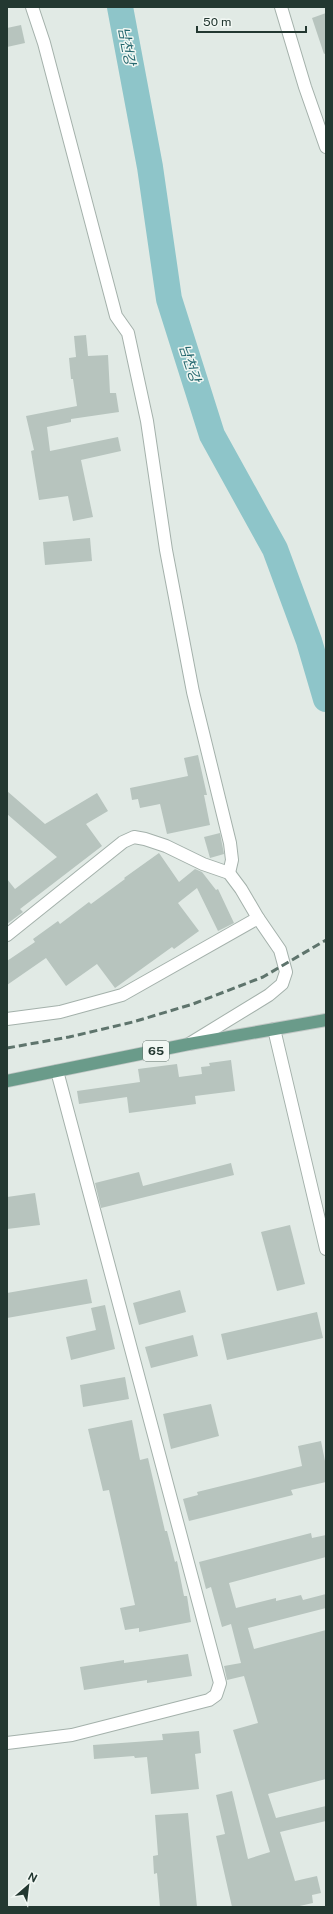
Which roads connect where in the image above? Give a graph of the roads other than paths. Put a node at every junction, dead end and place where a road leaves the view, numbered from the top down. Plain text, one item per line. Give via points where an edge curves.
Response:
1 (32, 7) edge
2 (281, 7) edge
3 (326, 148) edge
4 (229, 873) junction
5 (258, 918) junction
6 (7, 935) edge
7 (7, 1019) edge
8 (326, 1020) edge
9 (274, 1029) junction
10 (189, 1044) junction
11 (57, 1071) junction
12 (7, 1081) edge
13 (326, 1249) edge
14 (7, 1742) edge

1 - 4 street via 46,50 116,316 128,333 147,421 166,550 193,692 230,843 232,860
2 - 3 street
4 - 5 street
4 - 6 street via 166,846 134,837 123,842
5 - 7 street via 122,995 60,1012
5 - 10 street via 280,950 286,972 282,984 270,995
8 - 9 main road, 65
9 - 10 main road, 65
9 - 13 street
10 - 11 main road, 65
11 - 12 main road, 65
11 - 14 street via 220,1684 216,1695 209,1700 72,1735

